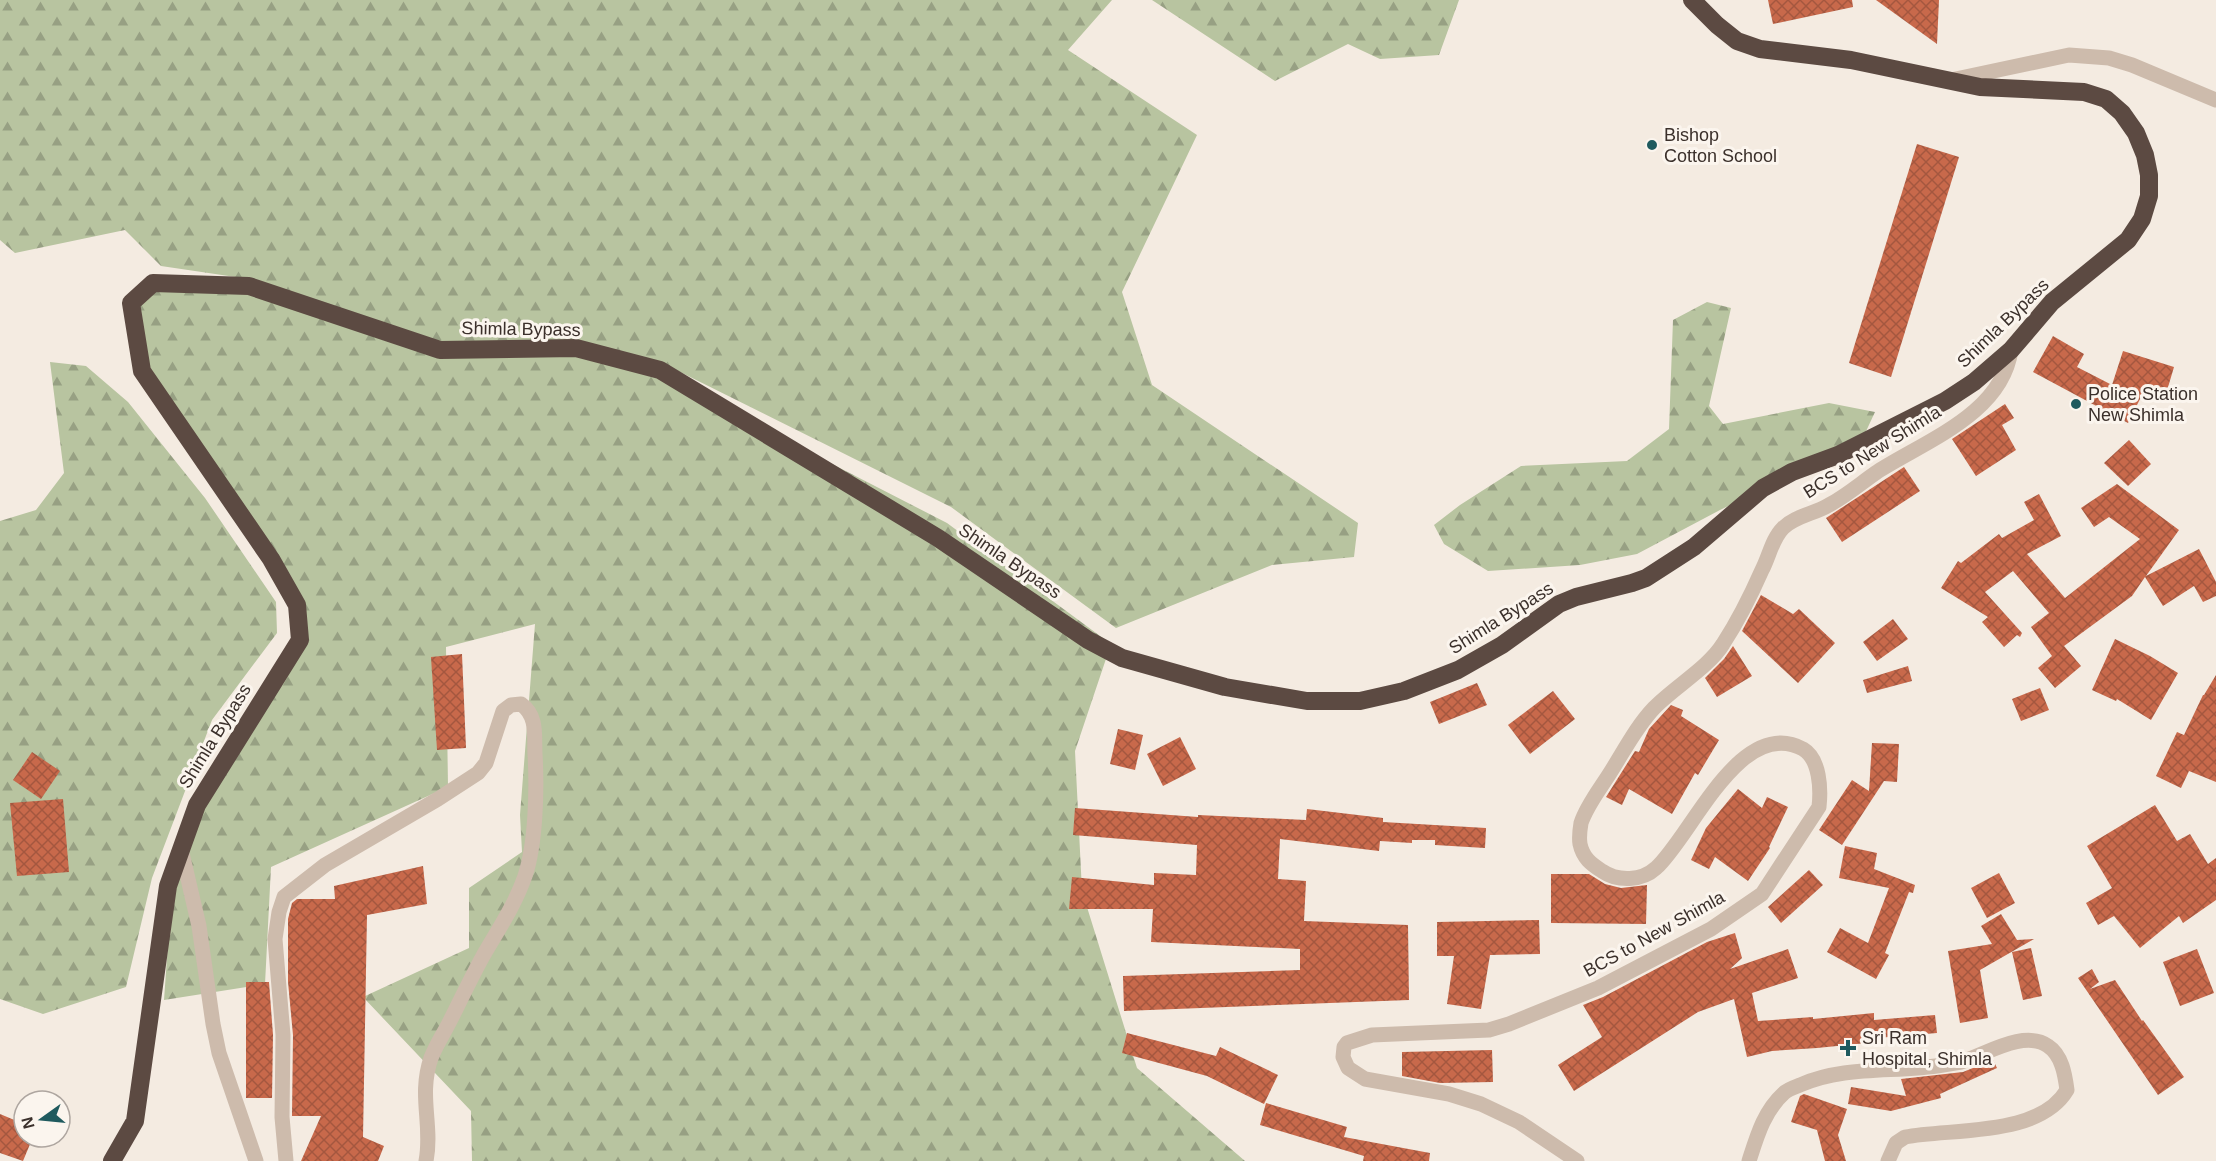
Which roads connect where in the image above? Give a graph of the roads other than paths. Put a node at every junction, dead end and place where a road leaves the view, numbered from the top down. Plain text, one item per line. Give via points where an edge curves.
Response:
1 (1692, 0) edge
2 (1948, 81) junction
3 (2216, 100) edge
4 (2011, 350) junction
5 (181, 849) junction
6 (112, 1161) edge
7 (256, 1161) edge
8 (286, 1161) edge
9 (426, 1161) edge
10 (1577, 1161) edge
11 (1749, 1161) edge
12 (1888, 1161) edge

1 - 2 highway, Shimla Bypass via 1737,41 1760,49 1851,60
2 - 3 street via 2069,55 2109,58 2132,65
2 - 4 highway, Shimla Bypass via 2008,90 2084,93 2106,99 2136,133 2145,155 2149,196 2142,219 2121,246 2052,302
4 - 5 highway, Shimla Bypass via 1945,401 1763,488 1694,547 1646,578 1558,604 1502,645 1458,670 1404,691 1360,701 1307,701 1215,684 1122,658 1088,640 938,538 660,370 576,348 440,350 249,286 153,283 131,303 142,371 271,559 297,605 300,640 197,805
4 - 10 street, BCS to New Shimla via 2000,383 1972,413 1830,505 1793,520 1781,530 1722,645 1642,722 1581,824 1579,842 1588,862 1618,879 1637,878 1653,870 1667,856 1720,783 1742,760 1771,744 1791,745 1806,751 1816,768 1821,790 1819,807 1762,894 1710,929 1598,988 1509,1024 1489,1030 1372,1035 1344,1047 1348,1068 1365,1079 1449,1094 1481,1104 1519,1122
5 - 6 highway, Shimla Bypass via 168,886 135,1121
5 - 7 street via 199,926 219,1053
8 - 9 street via 283,1035 274,939 284,897 325,865 438,800 483,769 502,711 521,704 534,721 536,765 534,828 526,874 432,1055 424,1100
11 - 12 street via 1765,1115 1785,1091 1812,1079 1838,1072 1920,1069 1961,1062 2025,1040 2047,1045 2058,1056 2067,1090 2049,1110 2000,1127 1905,1137 1896,1143

